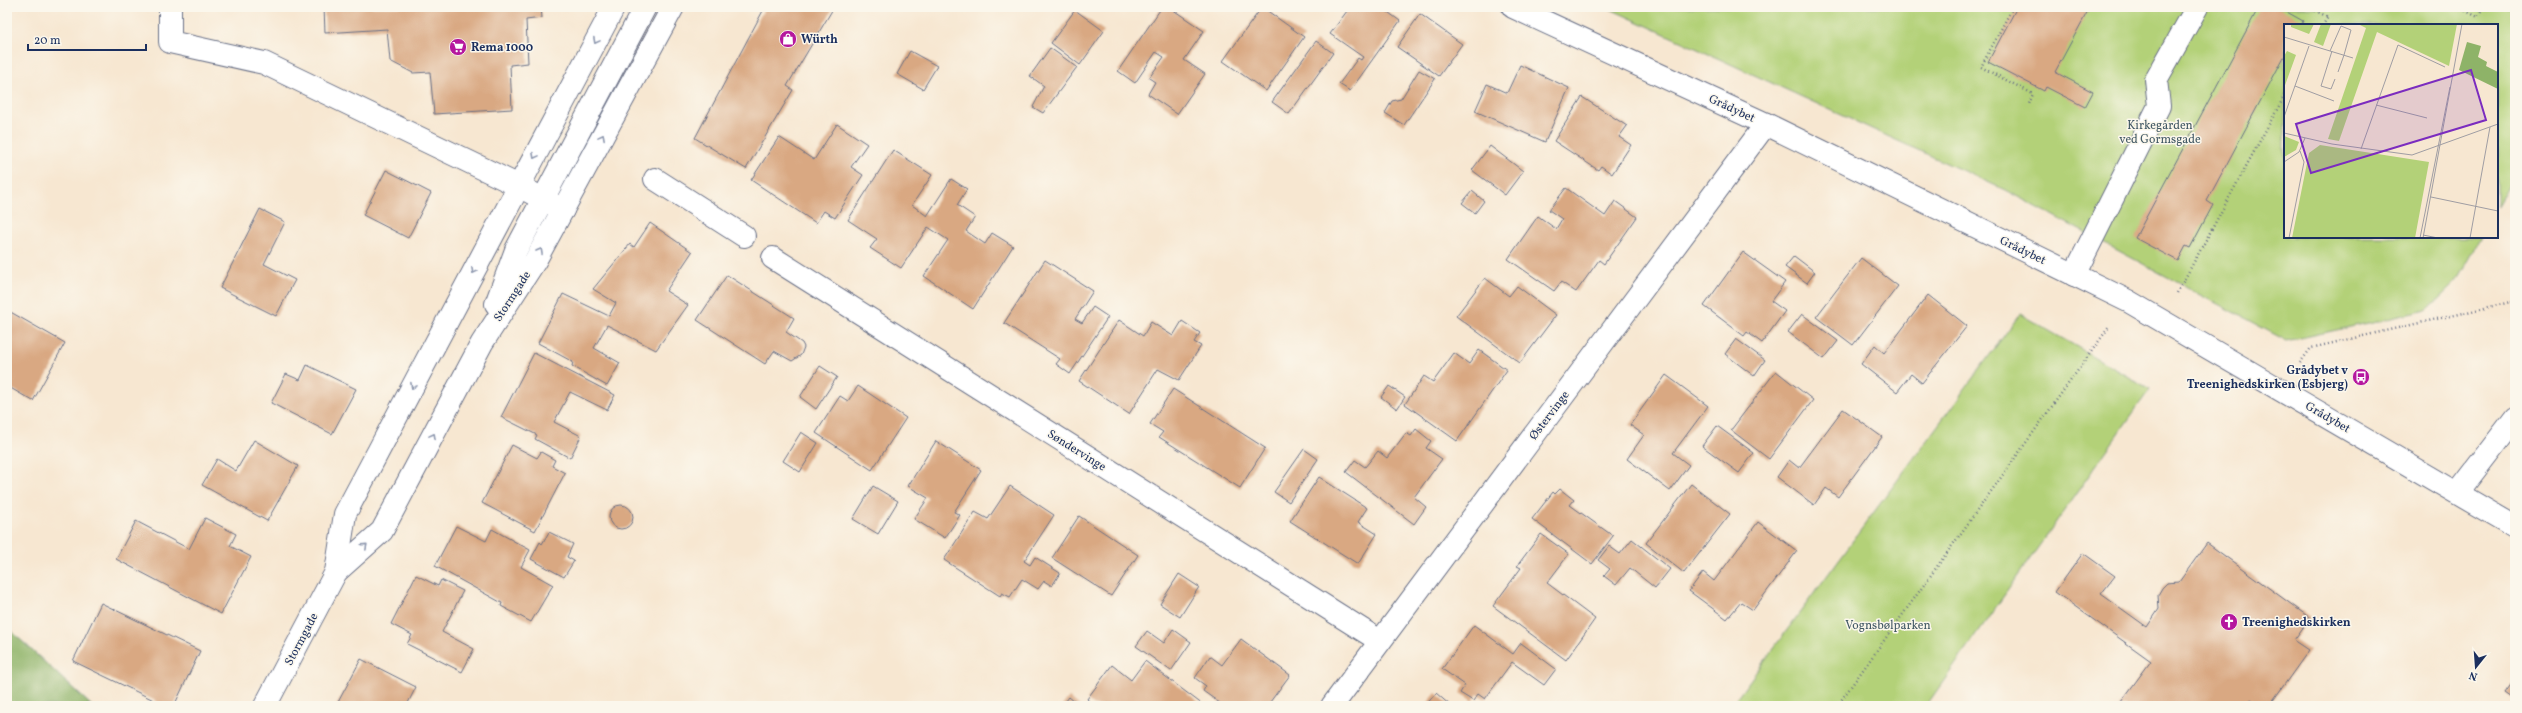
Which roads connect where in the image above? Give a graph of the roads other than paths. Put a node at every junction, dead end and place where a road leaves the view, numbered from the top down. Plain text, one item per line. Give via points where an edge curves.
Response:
1 (170, 7) edge
2 (614, 7) edge
3 (645, 7) edge
4 (673, 7) edge
5 (1514, 7) edge
6 (2197, 7) edge
7 (1766, 124) junction
8 (655, 179) dead end
9 (519, 186) junction
10 (543, 199) junction
11 (563, 210) junction
12 (744, 236) dead end
13 (773, 258) dead end
14 (2074, 275) junction
15 (482, 343) junction
16 (2515, 418) edge
17 (2458, 492) junction
18 (2515, 527) edge
19 (336, 572) junction
20 (1380, 641) junction
21 (265, 706) edge
22 (1332, 706) edge

1 - 9 street via 170,42 264,64
2 -> 9 street, Stormgade
3 - 10 street
11 -> 4 street, Stormgade
5 - 7 street, Grådybet
6 - 14 street via 2156,80 2159,106
7 - 14 street, Grådybet
7 - 20 street, Østervinge
8 - 12 street
9 - 10 street
9 -> 19 street, Stormgade via 345,514
10 - 11 street
10 - 15 street via 516,250
15 -> 11 street, Stormgade via 535,261
13 - 20 street, Søndervinge
14 - 17 street, Grådybet via 2128,301
19 -> 15 street, Stormgade via 382,531
16 - 17 street
17 - 18 street, Grådybet
19 - 21 street, Stormgade
20 - 22 street, Østervinge

